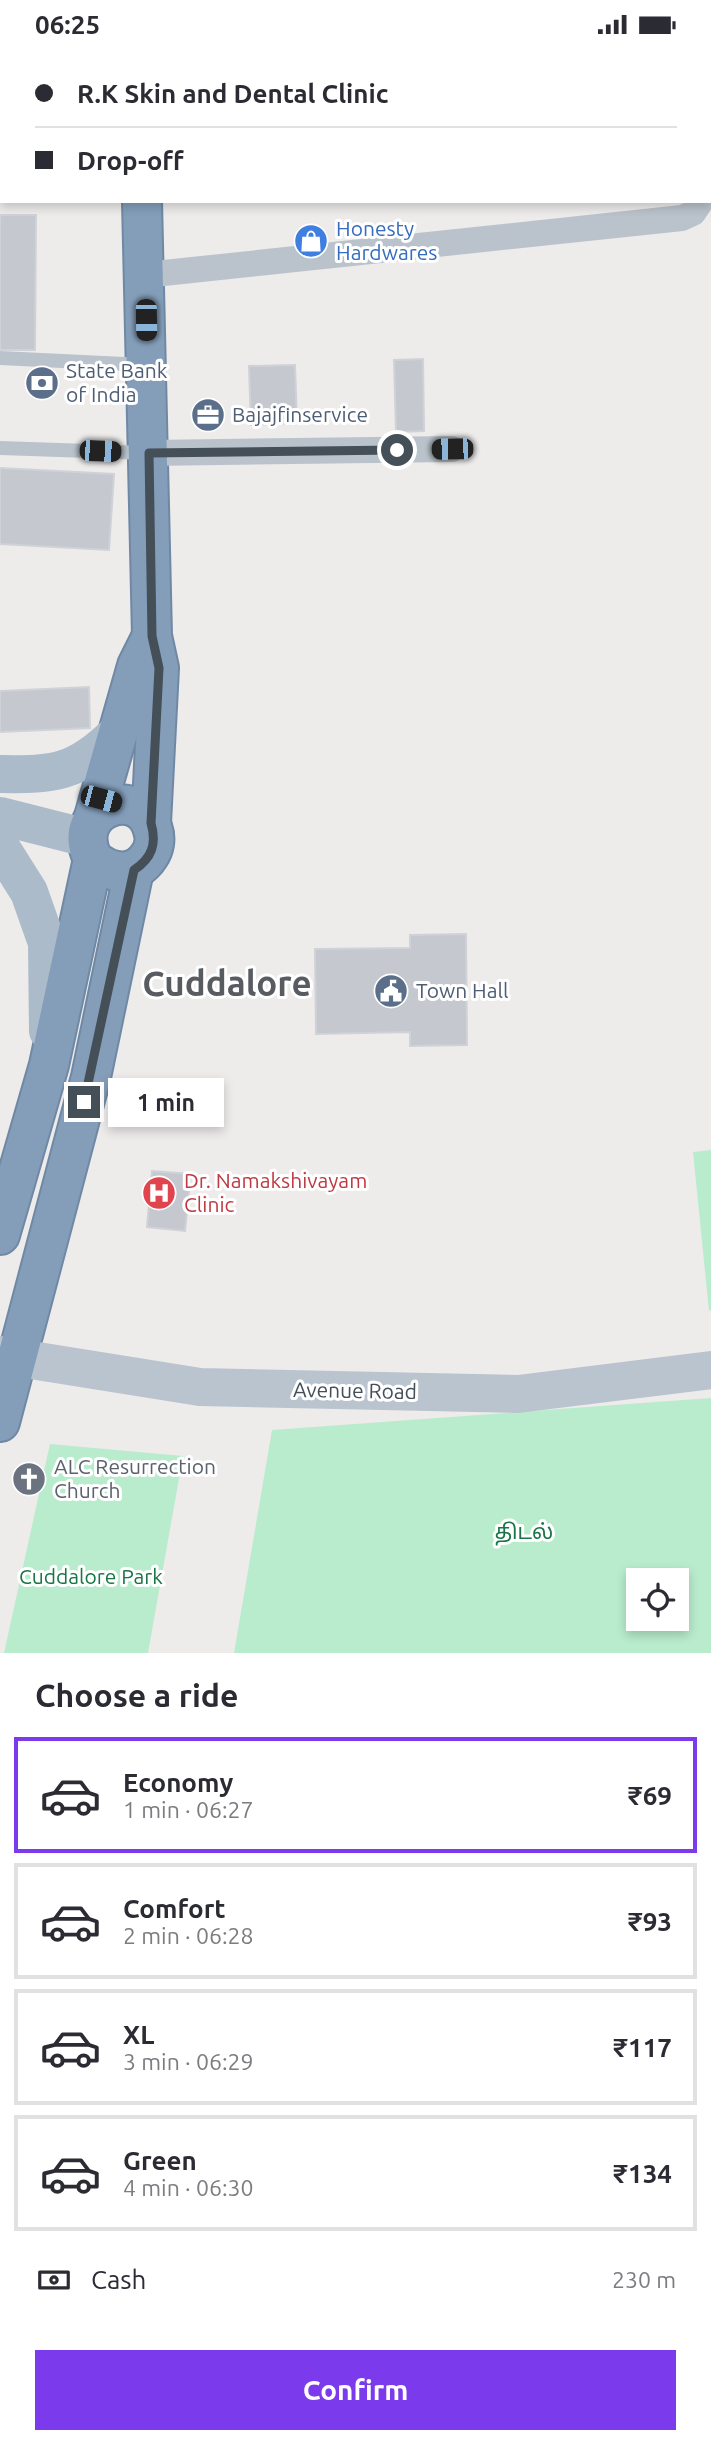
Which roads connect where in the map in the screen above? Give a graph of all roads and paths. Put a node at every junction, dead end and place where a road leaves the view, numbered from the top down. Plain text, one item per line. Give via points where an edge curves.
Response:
1 (142, 203) edge
2 (700, 203) edge
3 (145, 275) junction
4 (0, 358) edge
5 (147, 365) junction
6 (0, 448) edge
7 (452, 449) dead end
8 (149, 453) junction
9 (152, 636) junction
10 (117, 733) junction
11 (0, 774) edge
12 (0, 781) edge
13 (0, 816) edge
14 (109, 823) junction
15 (0, 846) edge
16 (49, 1065) junction
17 (0, 1235) edge
18 (8, 1356) edge
19 (711, 1370) edge
20 (0, 1422) edge

1 - 3 highway
2 - 3 street via 682,218
3 - 5 highway
4 - 5 lane
5 - 8 highway
6 - 8 lane
7 - 8 street
8 - 9 highway
9 - 10 highway via 137,666
9 - 14 highway via 159,668
10 - 11 main road via 72,768 46,775
10 - 14 highway
12 - 14 main road
13 - 14 main road
14 - 16 highway
14 - 18 highway via 112,871 134,870 91,1077
15 - 16 main road via 29,892 47,943
16 - 17 highway
18 - 19 street, Avenue Road via 200,1387 518,1394
18 - 20 highway

